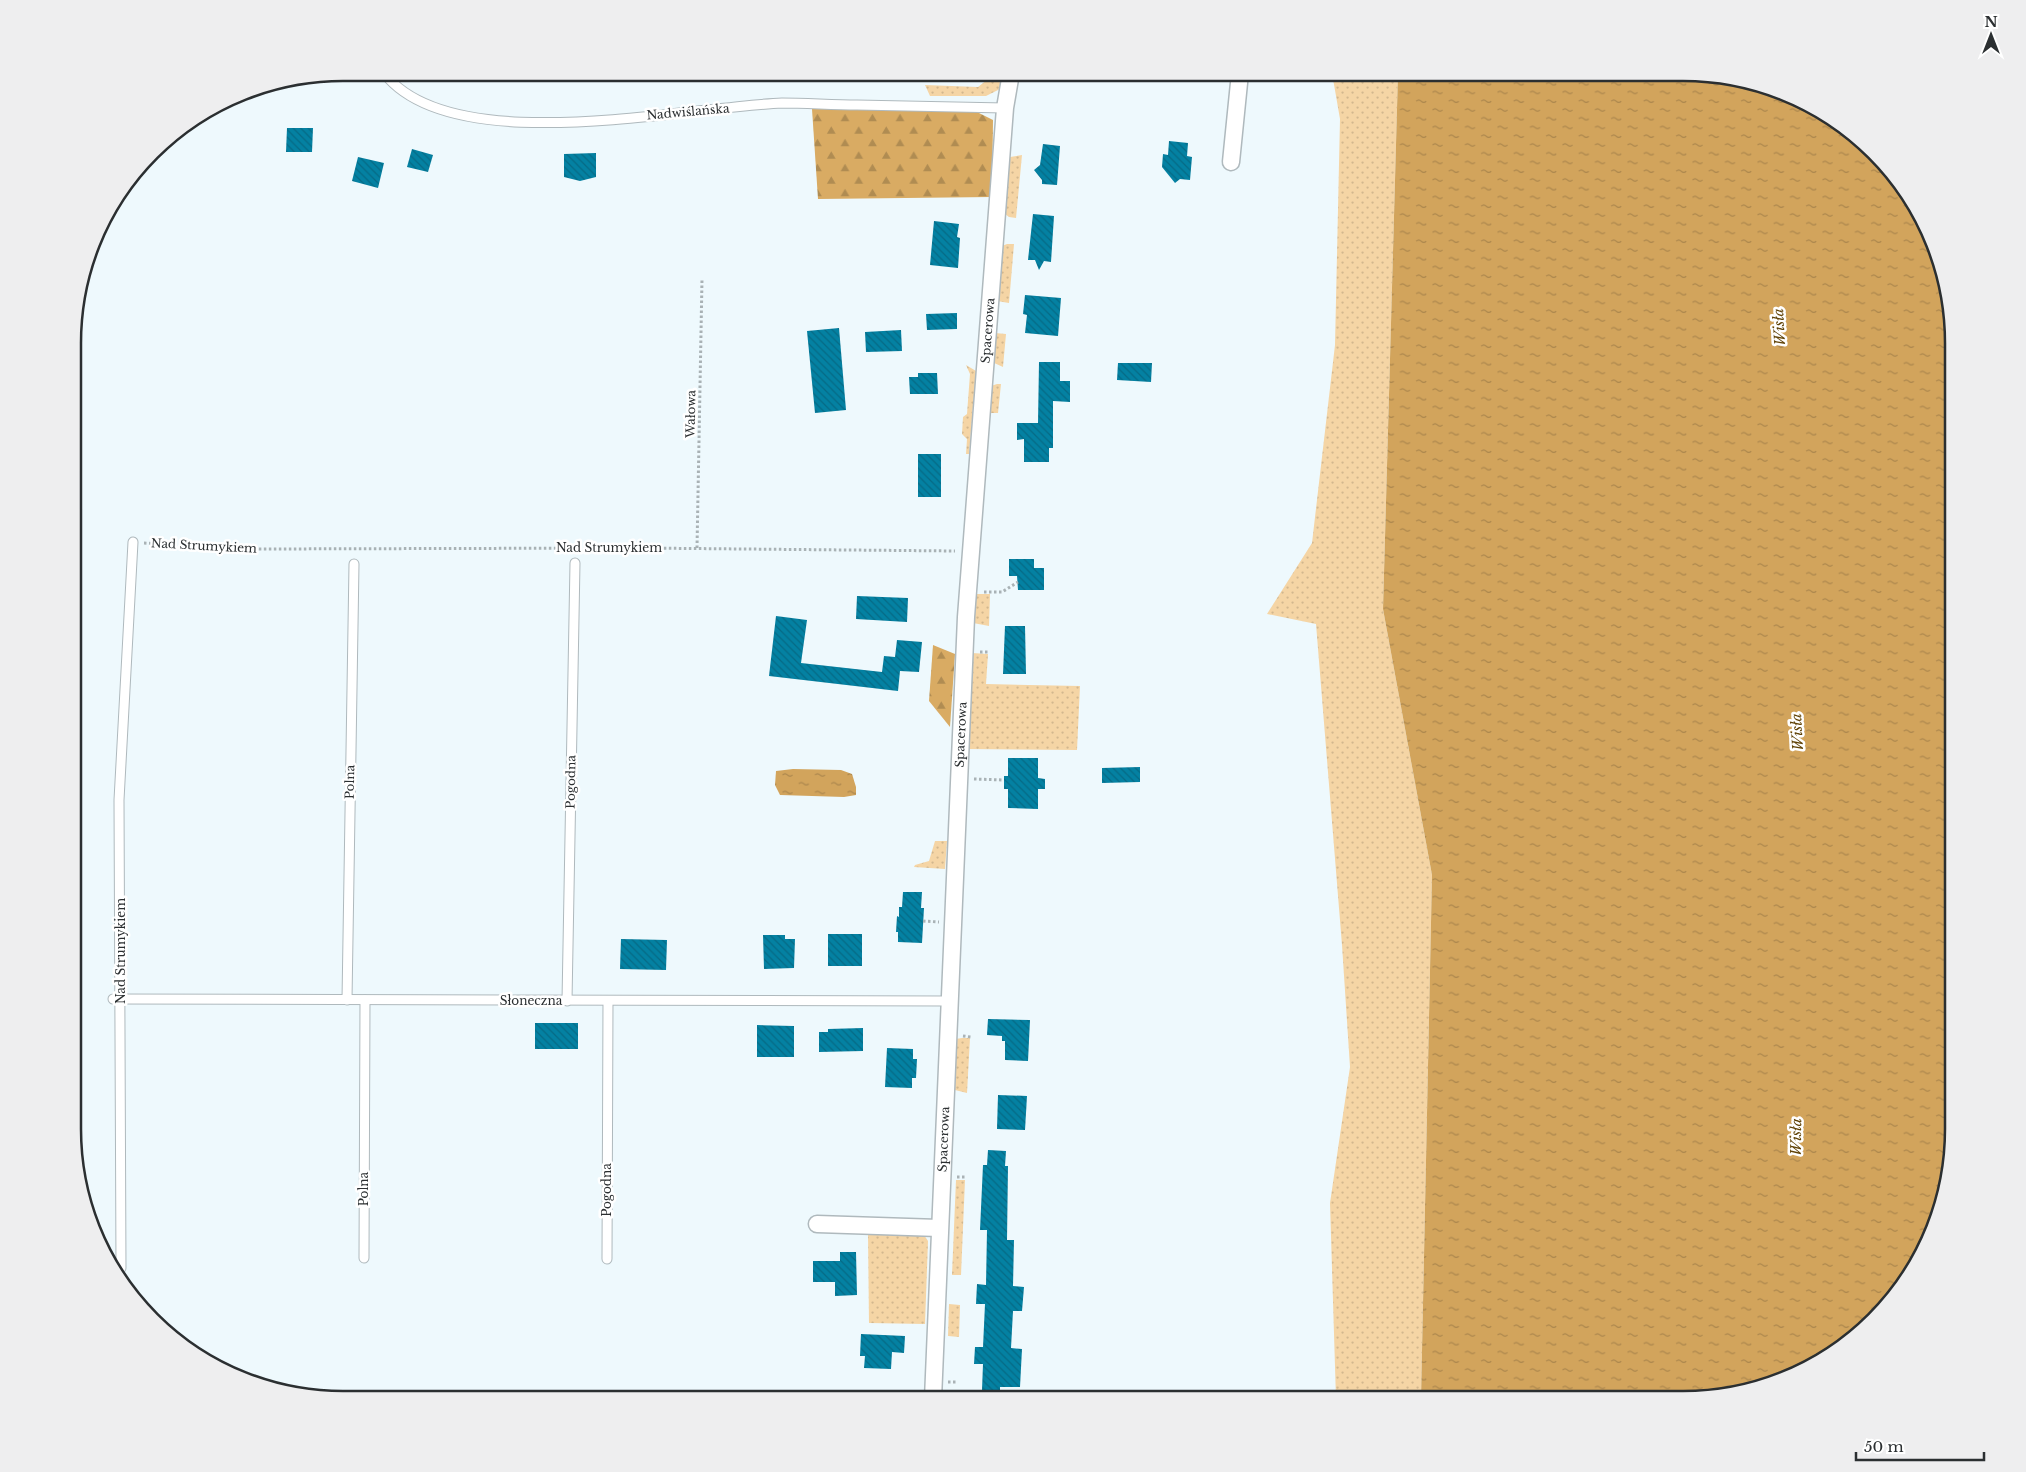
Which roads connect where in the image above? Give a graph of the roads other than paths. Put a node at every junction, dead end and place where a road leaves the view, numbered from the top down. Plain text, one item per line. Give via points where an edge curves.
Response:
1 (394, 81) edge
2 (1010, 81) edge
3 (1239, 81) edge
4 (1005, 108) junction
5 (1231, 162) dead end
6 (133, 542) road end
7 (575, 563) dead end
8 (354, 564) dead end
9 (117, 998) junction
10 (347, 1000) junction
11 (365, 1000) junction
12 (567, 1001) junction
13 (608, 1001) junction
14 (948, 1001) junction
15 (817, 1224) dead end
16 (939, 1228) junction
17 (364, 1258) dead end
18 (607, 1259) dead end
19 (121, 1268) dead end
20 (933, 1391) edge

1 - 4 lane, Nadwiślańska via 411,96 447,111 478,119 537,122 782,104
2 - 4 street, Spacerowa
3 - 5 street
4 - 14 street, Spacerowa via 968,592
6 - 9 lane, Nad Strumykiem via 119,800
7 - 12 lane, Pogodna
8 - 10 lane, Polna
9 - 10 lane, Słoneczna
9 - 19 lane, Nad Strumykiem
10 - 11 lane, Słoneczna
11 - 12 lane, Słoneczna
11 - 17 lane, Polna
12 - 13 lane, Słoneczna
13 - 14 lane, Słoneczna
13 - 18 lane, Pogodna
14 - 16 street, Spacerowa
15 - 16 street
16 - 20 street, Spacerowa

